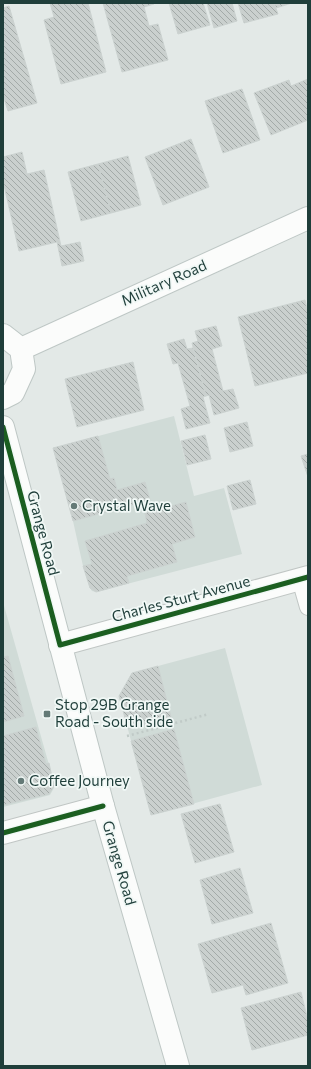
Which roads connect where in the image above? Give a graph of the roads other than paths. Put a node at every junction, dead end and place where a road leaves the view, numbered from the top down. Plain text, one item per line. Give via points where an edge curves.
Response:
1 (308, 218) edge
2 (3, 335) edge
3 (21, 349) junction
4 (3, 398) edge
5 (3, 426) edge
6 (304, 578) edge
7 (308, 607) edge
8 (60, 645) junction
9 (103, 806) junction
10 (3, 833) edge
11 (178, 1066) edge

1 - 3 main road, Military Road
2 - 3 main road
3 - 4 main road via 24,369 13,393
5 - 8 main road, Grange Road
6 - 7 lane
6 - 8 main road, Charles Sturt Avenue
8 - 9 main road, Grange Road
9 - 10 main road
9 - 11 main road, Grange Road

